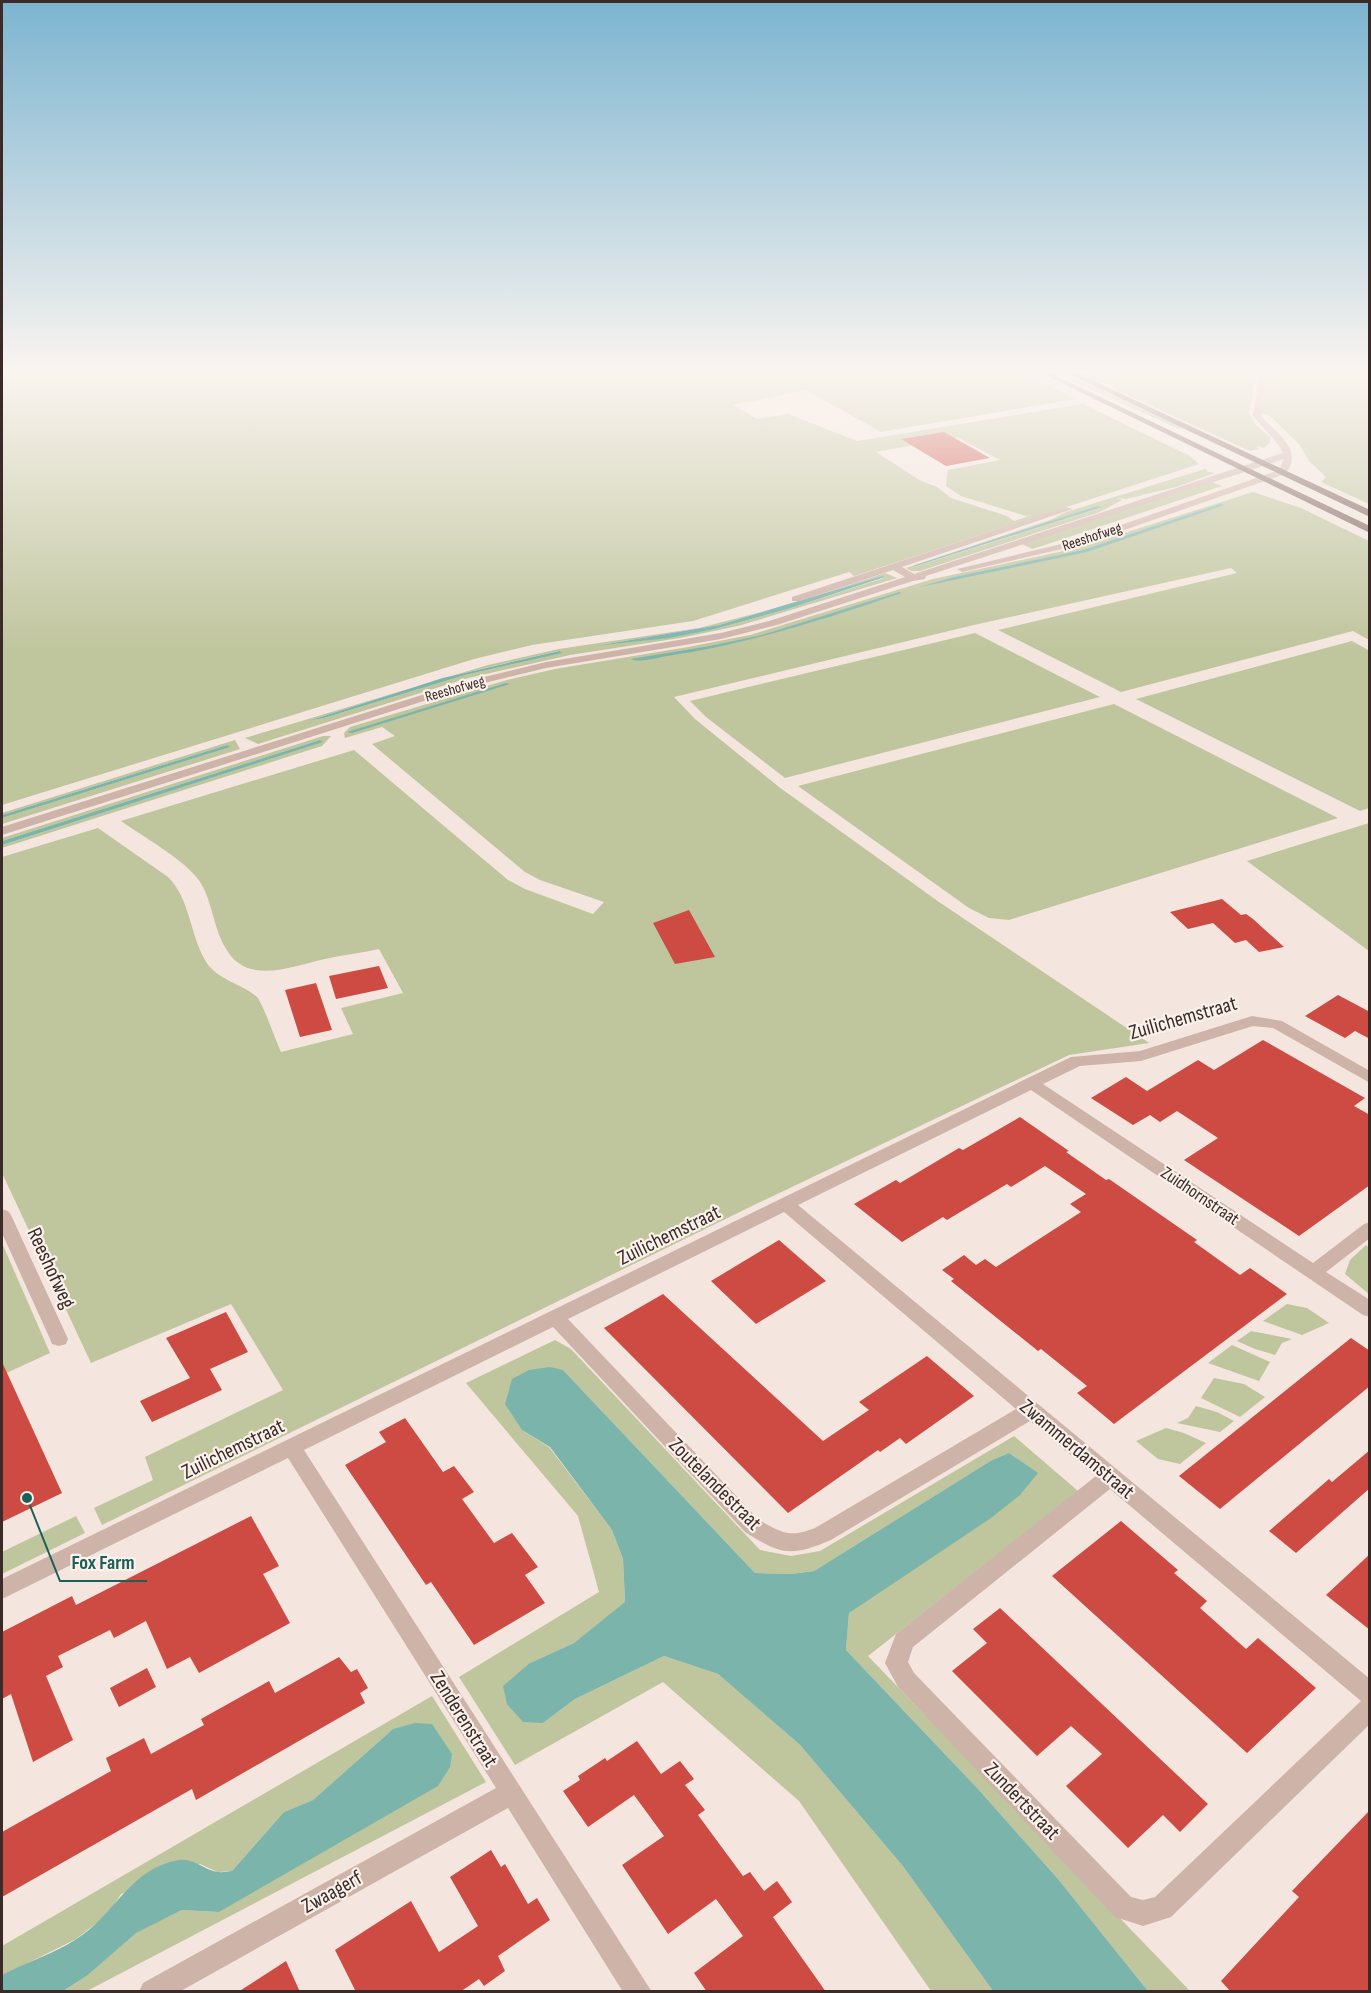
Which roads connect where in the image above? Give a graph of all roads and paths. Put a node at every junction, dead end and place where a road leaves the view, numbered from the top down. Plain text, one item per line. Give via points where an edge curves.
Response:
1 (1238, 466) edge
2 (1253, 466) edge
3 (1269, 466) edge
4 (1288, 466) edge
5 (1244, 469) junction
6 (1282, 472) junction
7 (1264, 478) junction
8 (1068, 509) dead end
9 (1370, 514) edge
10 (1370, 530) edge
11 (894, 567) junction
12 (915, 578) junction
13 (796, 599) dead end
14 (2, 831) edge
15 (1370, 1077) edge
16 (1030, 1083) junction
17 (784, 1203) junction
18 (2, 1215) edge
19 (1370, 1228) edge
20 (1312, 1272) junction
21 (1370, 1310) edge
22 (555, 1317) junction
23 (59, 1339) dead end
24 (1031, 1410) junction
25 (291, 1446) junction
26 (1110, 1477) junction
27 (2, 1589) edge
28 (1370, 1694) edge
29 (1370, 1708) edge
30 (511, 1793) junction
31 (152, 1992) edge
32 (639, 1992) edge

1 - 5 main road
2 - 5 street, Reeshofweg
3 - 6 main road
4 - 6 street
5 - 7 main road
5 - 12 street, Reeshofweg
6 - 7 street, Reeshofweg
6 - 9 main road
7 - 10 main road
7 - 12 street, Reeshofweg via 1081,542
8 - 11 street, Reeshofweg
11 - 12 street
11 - 13 street, Reeshofweg
12 - 14 street, Reeshofweg via 721,636 546,665 464,685
15 - 16 street, Zuilichemstraat via 1277,1024 1263,1021 1141,1056 1077,1060
16 - 17 street, Zuilichemstraat
16 - 20 street, Zuidhornstraat
17 - 22 street, Zuilichemstraat
17 - 24 street, Zwammerdamstraat
18 - 23 street, Reeshofweg
19 - 20 street
20 - 21 street, Zuidhornstraat
22 - 24 street, Zoutelandestraat via 752,1526 779,1543 800,1544 822,1534
22 - 25 street, Zuilichemstraat
24 - 26 street, Zwammerdamstraat
25 - 27 street, Zuilichemstraat
25 - 30 street, Zenderenstraat
26 - 28 street, Zwammerdamstraat
26 - 29 street, Zundertstraat via 904,1641 896,1663 906,1680 1124,1908 1143,1914 1162,1908
30 - 31 street, Zwaagerf
30 - 32 street, Zenderenstraat

